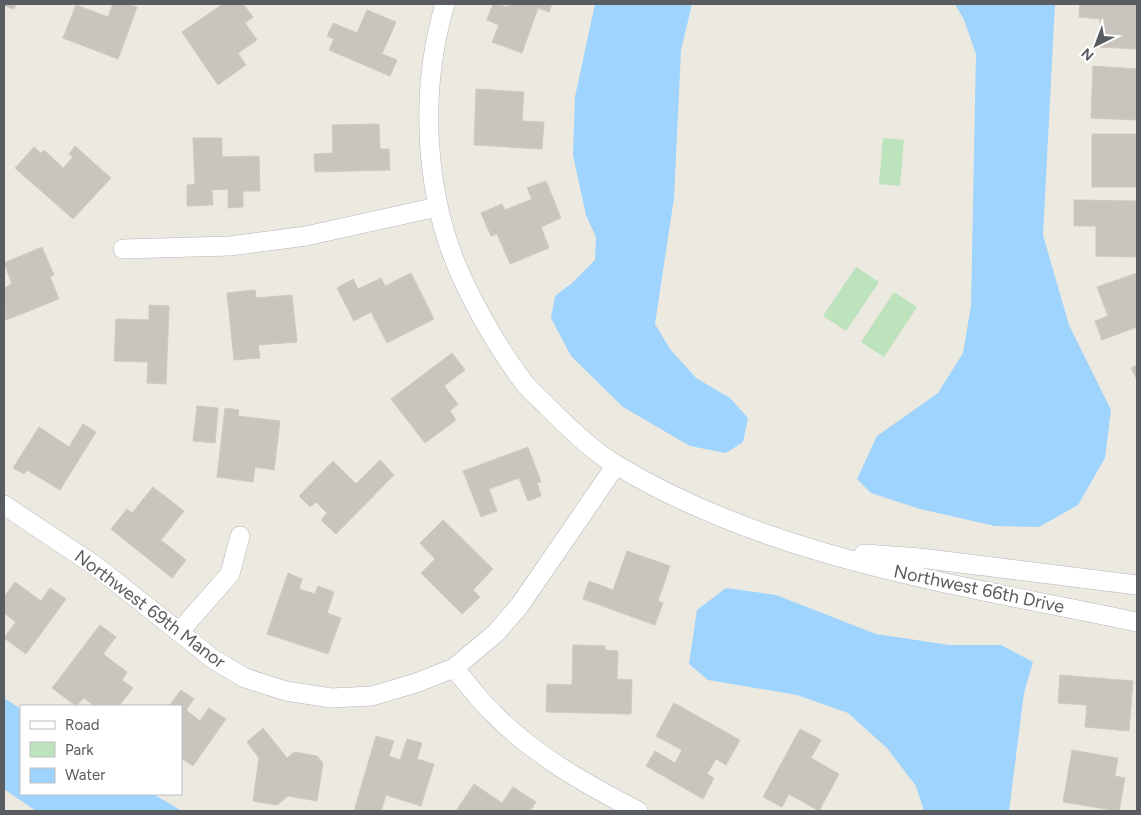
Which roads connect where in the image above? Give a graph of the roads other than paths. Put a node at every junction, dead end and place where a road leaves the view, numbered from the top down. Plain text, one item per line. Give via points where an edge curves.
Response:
1 (446, 4) edge
2 (437, 207) junction
3 (122, 249) dead end
4 (616, 465) junction
5 (4, 505) edge
6 (240, 536) dead end
7 (822, 552) junction
8 (1137, 585) edge
9 (1137, 622) edge
10 (179, 632) junction
11 (454, 668) junction
12 (638, 811) edge

1 - 2 street, Northwest 66th Drive via 439,26 430,88 430,151
2 - 3 street via 306,236 240,245
2 - 4 street, Northwest 66th Drive via 453,258 483,323 523,382 568,427
4 - 7 street, Northwest 66th Drive via 721,518
4 - 11 street, Northwest 69th Manor via 520,605 496,633
5 - 10 street, Northwest 69th Manor via 97,567
6 - 10 street via 230,574
7 - 8 street, Northwest 66th Drive via 920,558
7 - 9 street, Northwest 66th Drive via 916,577
10 - 11 street, Northwest 69th Manor via 212,659 246,678 286,691 331,698 372,696
11 - 12 street via 492,713 545,757 593,788

